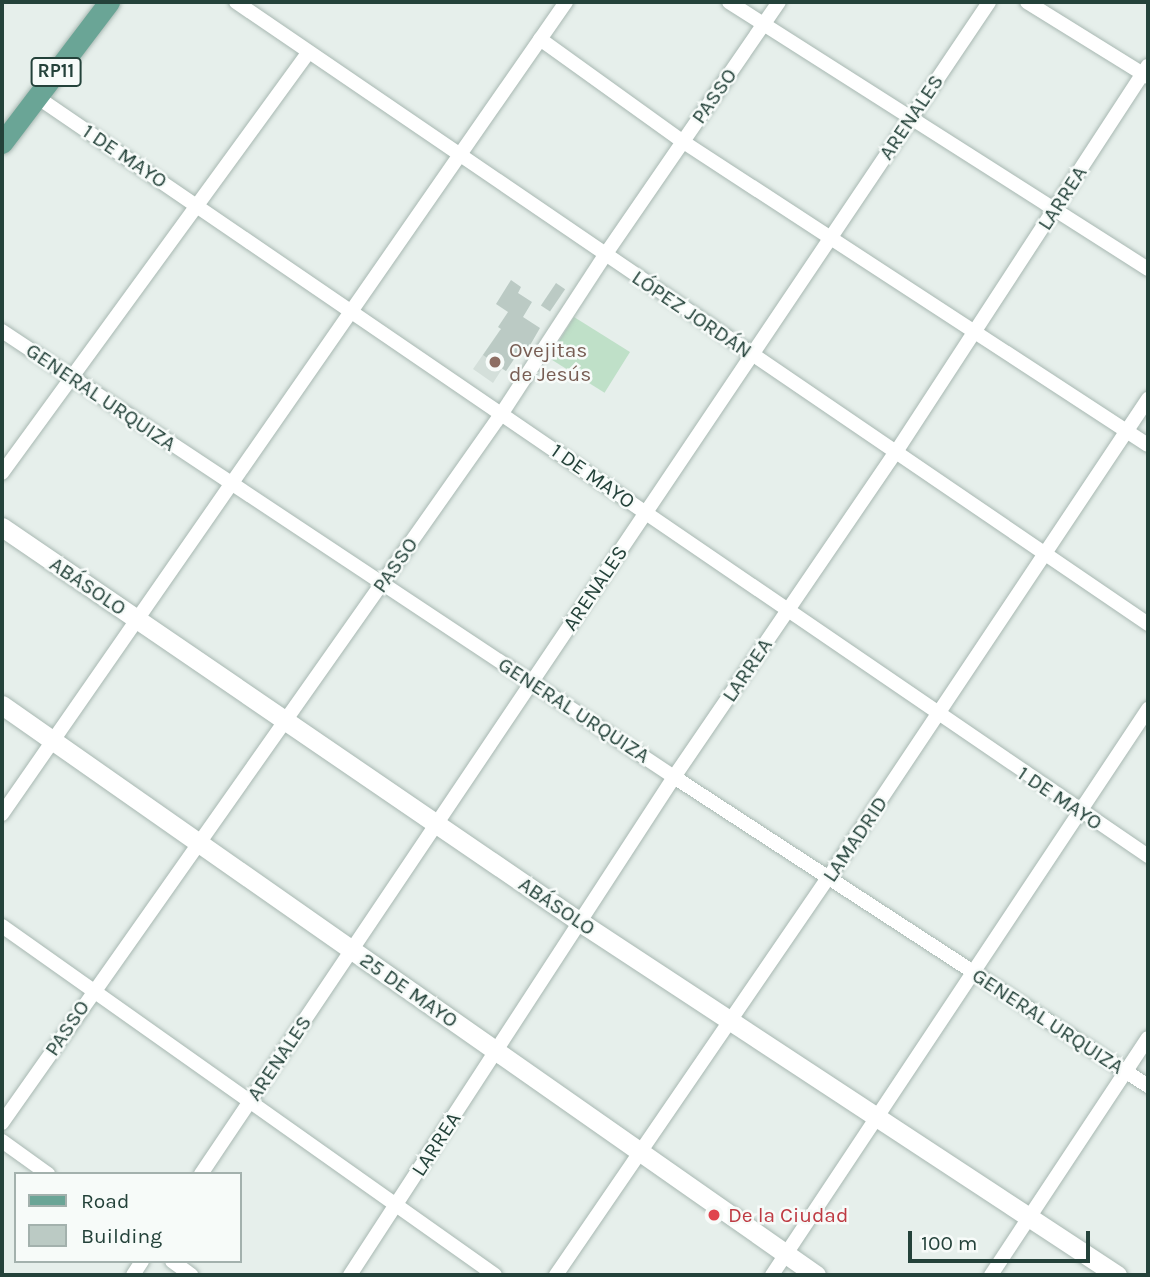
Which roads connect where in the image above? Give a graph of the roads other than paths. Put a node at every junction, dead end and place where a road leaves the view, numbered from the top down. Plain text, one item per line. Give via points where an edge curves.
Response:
1 (109, 2) edge
2 (236, 2) edge
3 (566, 2) edge
4 (729, 2) edge
5 (779, 2) edge
6 (989, 2) edge
7 (1027, 2) edge
8 (765, 24) junction
9 (540, 39) junction
10 (308, 53) junction
11 (1147, 72) edge
12 (37, 97) junction
13 (911, 117) junction
14 (682, 141) junction
15 (2, 143) edge
16 (459, 156) junction
17 (197, 205) junction
18 (1055, 209) junction
19 (830, 238) junction
20 (604, 255) junction
21 (1148, 269) edge
22 (352, 310) junction
23 (2, 331) edge
24 (975, 332) junction
25 (752, 354) junction
26 (71, 378) junction
27 (1148, 399) edge
28 (502, 413) junction
29 (1127, 431) junction
30 (1148, 445) edge
31 (896, 452) junction
32 (2, 473) edge
33 (231, 484) junction
34 (646, 512) junction
35 (2, 527) edge
36 (1047, 554) junction
37 (382, 583) junction
38 (788, 610) junction
39 (137, 619) junction
40 (1148, 624) edge
41 (531, 682) junction
42 (2, 705) edge
43 (1148, 709) edge
44 (939, 715) junction
45 (285, 720) junction
46 (53, 740) junction
47 (674, 777) junction
48 (1080, 812) junction
49 (2, 814) edge
50 (436, 824) junction
51 (199, 842) junction
52 (1148, 856) edge
53 (829, 877) junction
54 (580, 922) junction
55 (2, 926) edge
56 (352, 950) junction
57 (974, 972) junction
58 (93, 989) junction
59 (731, 1021) junction
60 (1148, 1038) edge
61 (496, 1051) junction
62 (1126, 1072) junction
63 (1148, 1086) edge
64 (248, 1103) junction
65 (877, 1117) junction
66 (2, 1123) edge
67 (2, 1141) edge
68 (641, 1152) junction
69 (45, 1172) edge
70 (202, 1172) edge
71 (395, 1207) junction
72 (1029, 1217) junction
73 (786, 1254) junction
74 (175, 1263) edge
75 (191, 1275) edge
76 (350, 1275) edge
77 (495, 1275) edge
78 (556, 1275) edge
79 (772, 1275) edge
80 (816, 1275) edge
81 (991, 1275) edge
82 (1117, 1275) edge

1 - 12 main road, RP11
2 - 10 street, LÓPEZ JORDÁN
3 - 9 street
4 - 8 street
5 - 8 street, PASSO
6 - 13 street, ARENALES
7 - 11 street
8 - 13 street
8 - 14 street, PASSO
9 - 14 street
9 - 16 street
10 - 16 street, LÓPEZ JORDÁN
10 - 17 street
11 - 18 street, LARREA
12 - 15 main road, RP11
12 - 17 street, 1 DE MAYO
13 - 18 street
13 - 19 street, ARENALES
14 - 19 street
14 - 20 street, PASSO
16 - 20 street, LÓPEZ JORDÁN
16 - 22 street
17 - 22 street, 1 DE MAYO
17 - 26 street
18 - 21 street
18 - 24 street, LARREA
19 - 24 street
19 - 25 street, ARENALES
20 - 25 street, LÓPEZ JORDÁN
20 - 28 street, PASSO
22 - 28 street, 1 DE MAYO
22 - 33 street
23 - 26 street, GENERAL URQUIZA
24 - 29 street
24 - 31 street, LARREA
25 - 31 street, LÓPEZ JORDÁN
25 - 34 street, ARENALES
26 - 32 street
26 - 33 street, GENERAL URQUIZA
27 - 29 street, LAMADRID
28 - 34 street, 1 DE MAYO
28 - 37 street, PASSO
29 - 30 street
29 - 36 street, LAMADRID
31 - 36 street, LÓPEZ JORDÁN
31 - 38 street, LARREA
33 - 37 street, GENERAL URQUIZA
33 - 39 street
34 - 38 street, 1 DE MAYO
34 - 41 street, ARENALES
35 - 39 street, ABÁSOLO
36 - 40 street, LÓPEZ JORDÁN
36 - 44 street, LAMADRID
37 - 41 street, GENERAL URQUIZA
37 - 45 street, PASSO
38 - 44 street, 1 DE MAYO
38 - 47 street, LARREA
39 - 45 street, ABÁSOLO
39 - 46 street
41 - 47 street, GENERAL URQUIZA
41 - 50 street, ARENALES
42 - 46 street, 25 DE MAYO
43 - 48 street
44 - 48 street, 1 DE MAYO
44 - 53 street, LAMADRID
45 - 50 street, ABÁSOLO
45 - 51 street, PASSO
46 - 49 street
46 - 51 street, 25 DE MAYO
47 - 53 street, GENERAL URQUIZA
47 - 54 street, LARREA
48 - 52 street, 1 DE MAYO
48 - 57 street
50 - 54 street, ABÁSOLO
50 - 56 street, ARENALES
51 - 56 street, 25 DE MAYO
51 - 58 street, PASSO
53 - 57 street, GENERAL URQUIZA
53 - 59 street, LAMADRID
54 - 59 street, ABÁSOLO
54 - 61 street, LARREA
55 - 58 street
56 - 61 street, 25 DE MAYO
56 - 64 street, ARENALES
57 - 62 street, GENERAL URQUIZA
57 - 65 street
58 - 64 street
58 - 66 street, PASSO
59 - 65 street, ABÁSOLO
59 - 68 street, LAMADRID
60 - 62 street
61 - 68 street, 25 DE MAYO
61 - 71 street, LARREA
62 - 63 street, GENERAL URQUIZA
62 - 72 street
64 - 70 street, ARENALES
64 - 71 street
65 - 72 street, ABÁSOLO
65 - 73 street
67 - 69 street
68 - 73 street, 25 DE MAYO
68 - 78 street, LAMADRID
71 - 76 street, LARREA
71 - 77 street
72 - 81 street
72 - 82 street, ABÁSOLO
73 - 79 street
73 - 80 street, 25 DE MAYO
74 - 75 street

